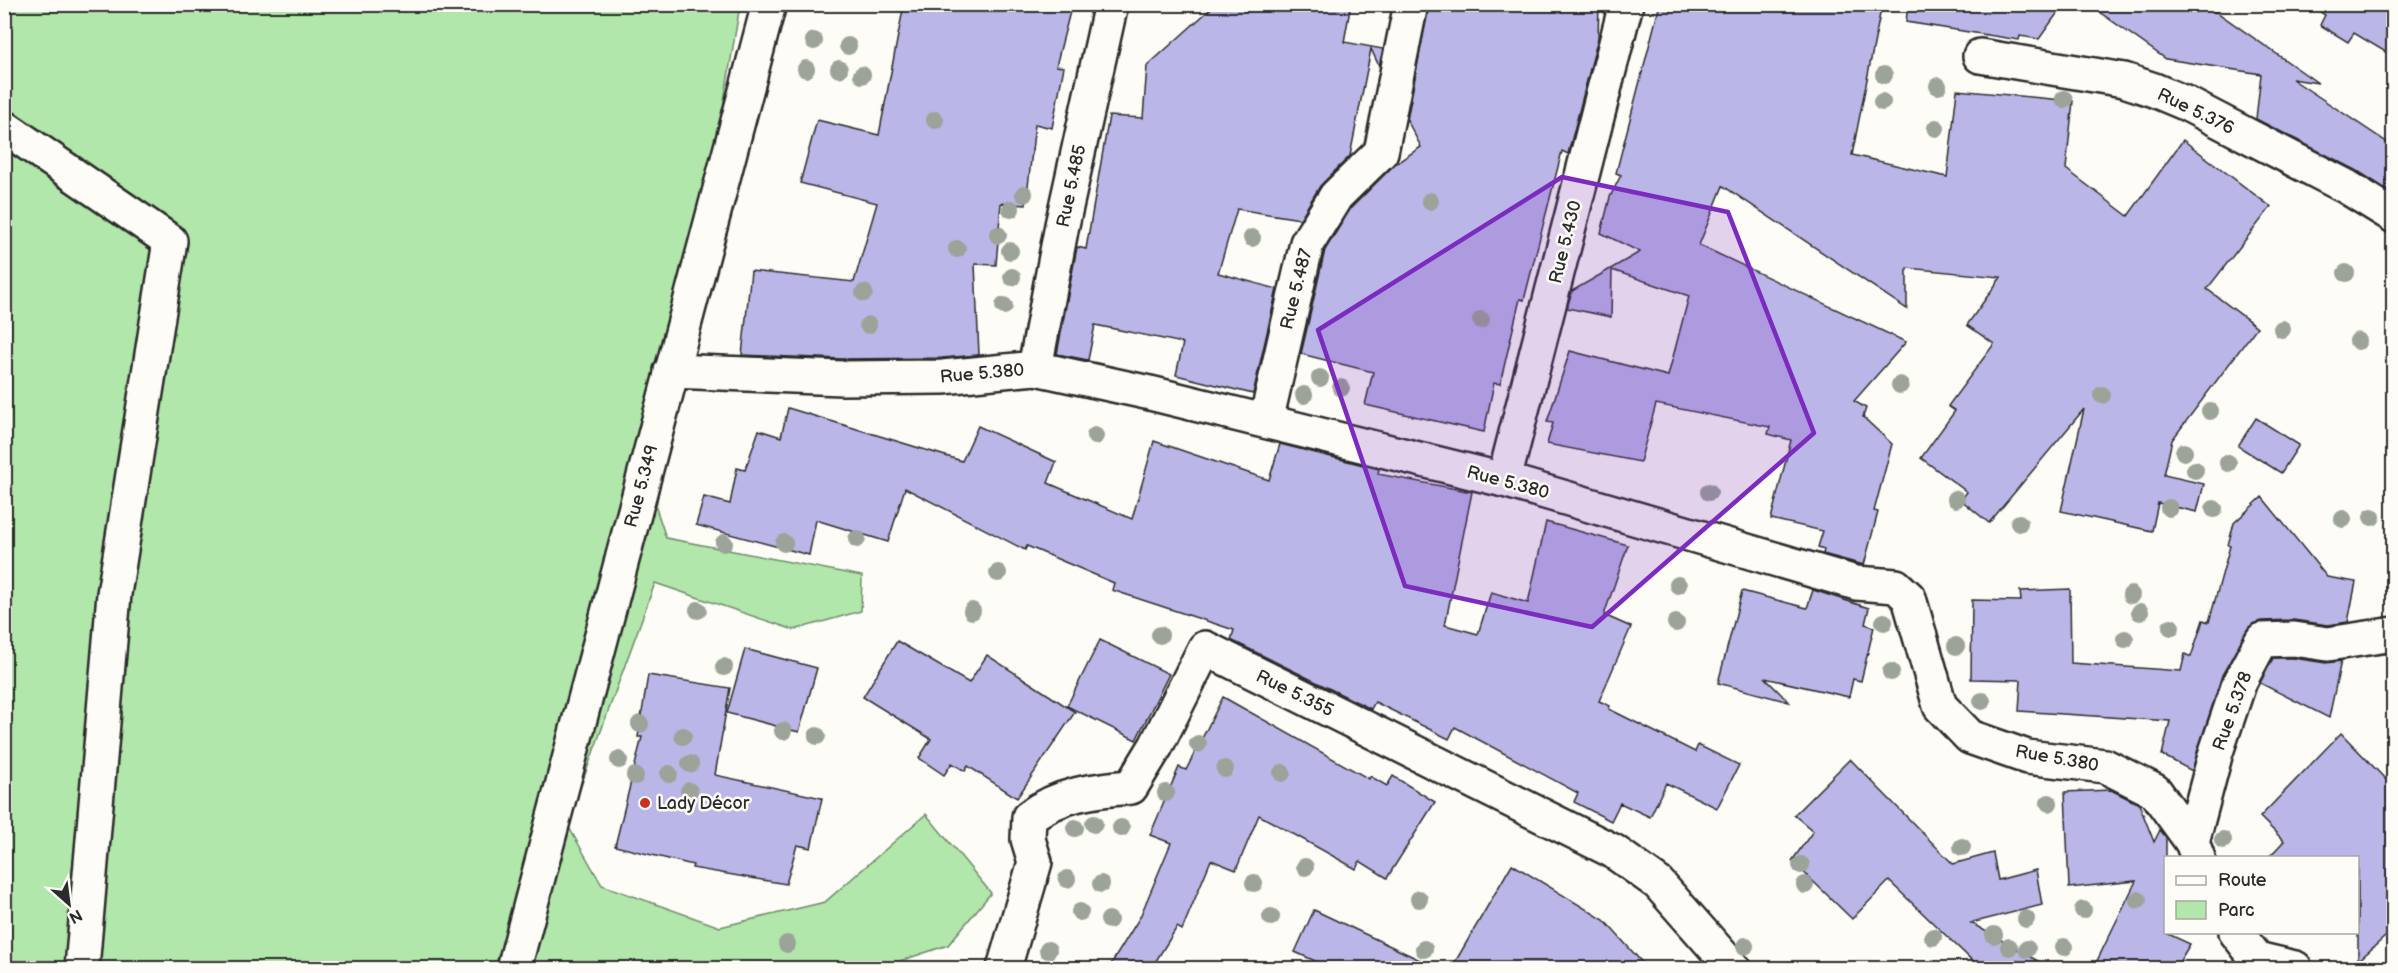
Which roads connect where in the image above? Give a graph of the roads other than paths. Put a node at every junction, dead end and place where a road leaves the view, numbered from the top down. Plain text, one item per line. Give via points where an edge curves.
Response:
1 (769, 4) edge
2 (1111, 4) edge
3 (1411, 4) edge
4 (1626, 4) edge
5 (1980, 56) dead end
6 (4, 127) edge
7 (2394, 216) edge
8 (1035, 368) junction
9 (671, 371) junction
10 (1266, 421) junction
11 (1504, 480) junction
12 (2394, 634) edge
13 (2195, 850) edge
14 (2237, 934) edge
15 (2254, 964) edge
16 (82, 969) edge
17 (514, 969) edge
18 (1004, 969) edge
19 (1732, 969) edge
20 (2295, 969) edge

1 - 9 street, Rue 5.349
2 - 8 street, Rue 5.485
3 - 10 street, Rue 5.487 via 1381,152 1336,196 1307,243
4 - 11 street, Rue 5.430
5 - 7 street, Rue 5.376 via 2124,80 2154,90 2347,187
6 - 16 street via 170,241 114,594
8 - 9 street, Rue 5.380 via 932,377 842,378
8 - 10 street, Rue 5.380
9 - 17 street, Rue 5.349
10 - 11 street, Rue 5.380
11 - 13 street, Rue 5.380 via 1856,583 1896,586 1909,598 1940,706 1970,737 2027,757 2105,766 2155,791
12 - 13 street, Rue 5.378 via 2328,644 2262,640 2240,681 2216,752
14 - 15 street
15 - 20 street
18 - 19 street, Rue 5.355 via 1035,862 1028,839 1029,817 1045,805 1089,790 1131,787 1205,648 1613,851 1658,883

